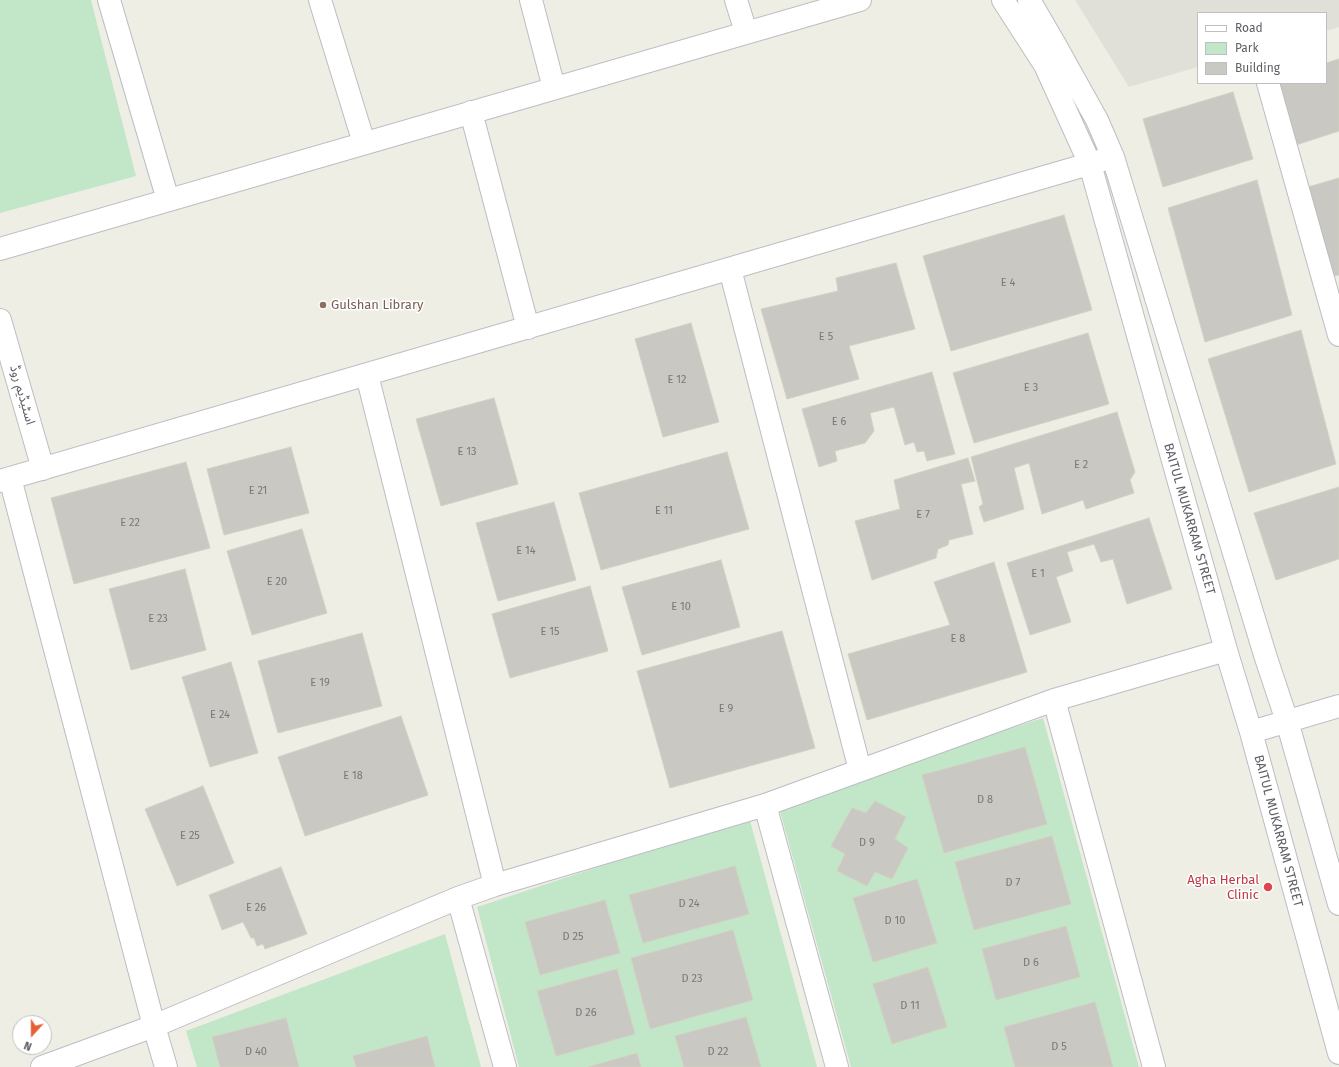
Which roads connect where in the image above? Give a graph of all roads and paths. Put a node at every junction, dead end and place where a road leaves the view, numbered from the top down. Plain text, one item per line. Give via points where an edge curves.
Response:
1 (109, 0) edge
2 (320, 0) edge
3 (531, 0) edge
4 (736, 0) edge
5 (860, 0) edge
6 (1003, 0) edge
7 (1029, 0) edge
8 (746, 32) junction
9 (1268, 84) edge
10 (554, 88) junction
11 (471, 112) junction
12 (364, 143) junction
13 (1113, 156) junction
14 (1090, 164) junction
15 (168, 200) junction
16 (0, 249) edge
17 (730, 269) junction
18 (0, 320) edge
19 (528, 328) junction
20 (1339, 335) edge
21 (367, 375) junction
22 (43, 469) junction
23 (5, 480) edge
24 (1226, 650) junction
25 (1054, 700) junction
26 (1339, 706) edge
27 (1287, 721) junction
28 (1251, 732) junction
29 (860, 770) junction
30 (765, 805) junction
31 (495, 885) junction
32 (458, 898) junction
33 (1339, 904) edge
34 (154, 1026) junction
35 (1339, 1053) edge
36 (42, 1067) edge
37 (166, 1067) edge
38 (505, 1067) edge
39 (837, 1067) edge
40 (1154, 1067) edge

1 - 15 street
2 - 12 street
3 - 10 street
4 - 8 street
5 - 8 street
6 - 14 street, BAITUL MUKARRAM STREET via 1045,65
7 - 13 street via 1094,114
8 - 10 street
9 - 20 street
10 - 11 street
11 - 12 street
11 - 19 street
12 - 15 street
13 - 14 street
13 - 27 street
14 - 17 street
14 - 24 street, BAITUL MUKARRAM STREET
15 - 16 street
17 - 19 street
17 - 29 street
18 - 22 street, اسٹیڈیم روڈ
19 - 21 street
21 - 22 street
21 - 31 street
22 - 23 street
23 - 34 street
24 - 25 street
24 - 28 street, BAITUL MUKARRAM STREET
25 - 29 street
25 - 40 street
26 - 27 street
27 - 28 street
27 - 33 street
28 - 35 street, BAITUL MUKARRAM STREET
29 - 30 street
30 - 31 street
30 - 39 street
31 - 32 street
32 - 34 street
32 - 38 street
34 - 36 street
34 - 37 street

